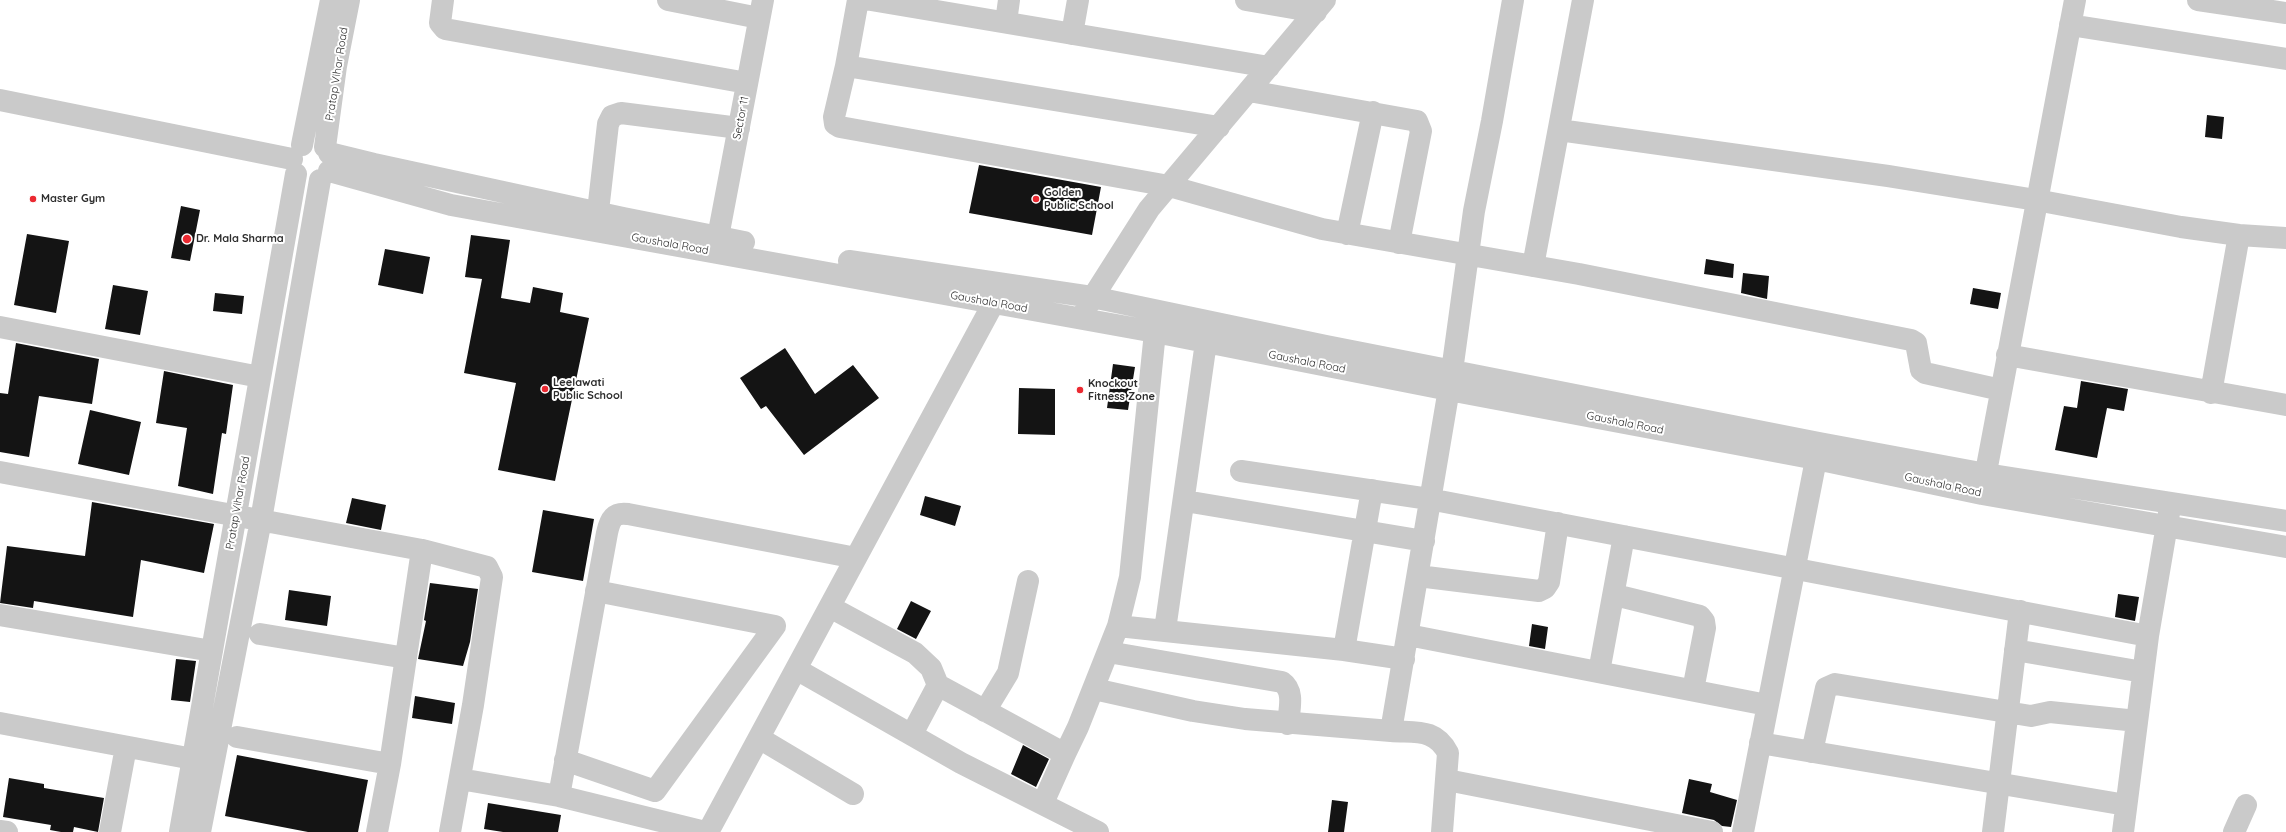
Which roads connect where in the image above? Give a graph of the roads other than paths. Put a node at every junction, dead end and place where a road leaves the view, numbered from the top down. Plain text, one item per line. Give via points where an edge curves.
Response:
1 (331, 0) edge
2 (349, 0) edge
3 (443, 0) edge
4 (668, 0) edge
5 (858, 0) edge
6 (872, 0) edge
7 (1009, 0) edge
8 (1078, 0) edge
9 (1246, 0) edge
10 (1513, 0) edge
11 (1583, 0) edge
12 (2075, 0) edge
13 (2198, 0) edge
14 (1320, 6) edge
15 (759, 12) edge
16 (2286, 13) edge
17 (1006, 22) junction
18 (2070, 25) junction
19 (1072, 34) junction
20 (2286, 58) edge
21 (846, 66) junction
22 (1269, 67) junction
23 (747, 83) junction
24 (1249, 91) junction
25 (0, 100) edge
26 (1373, 112) junction
27 (1219, 126) junction
28 (739, 128) junction
29 (1559, 130) junction
30 (297, 159) junction
31 (326, 163) junction
32 (1169, 186) junction
33 (2036, 200) junction
34 (598, 211) junction
35 (1348, 234) junction
36 (2239, 235) junction
37 (718, 237) junction
38 (2286, 238) edge
39 (1399, 243) junction
40 (1467, 255) junction
41 (1533, 266) junction
42 (999, 293) junction
43 (1092, 297) junction
44 (1079, 318) junction
45 (0, 327) edge
46 (1155, 332) junction
47 (1206, 342) junction
48 (2007, 355) junction
49 (260, 377) junction
50 (1451, 381) junction
51 (2001, 390) junction
52 (2211, 393) junction
53 (2286, 405) edge
54 (1817, 451) junction
55 (1241, 471) dead end
56 (0, 472) edge
57 (1984, 484) junction
58 (1372, 490) junction
59 (1430, 499) junction
60 (1185, 500) junction
61 (2171, 503) junction
62 (236, 515) junction
63 (261, 520) junction
64 (2286, 521) edge
65 (1558, 523) junction
66 (2167, 526) junction
67 (1364, 531) junction
68 (1624, 536) junction
69 (1424, 541) junction
70 (2286, 547) edge
71 (422, 550) junction
72 (856, 558) junction
73 (1796, 568) junction
74 (1418, 576) junction
75 (1028, 581) dead end
76 (596, 591) junction
77 (1615, 595) junction
78 (830, 607) junction
79 (2020, 611) junction
80 (0, 615) edge
81 (1118, 626) junction
82 (1165, 630) junction
83 (260, 634) dead end
84 (1408, 635) junction
85 (2148, 636) junction
86 (1344, 650) junction
87 (2015, 650) junction
88 (212, 651) junction
89 (1108, 652) junction
90 (406, 658) junction
91 (1404, 659) junction
92 (796, 669) junction
93 (1599, 672) junction
94 (2143, 672) junction
95 (938, 685) junction
96 (1094, 689) junction
97 (1693, 690) junction
98 (1768, 705) junction
99 (985, 711) junction
100 (2007, 713) junction
101 (2137, 721) junction
102 (0, 723) edge
103 (1288, 724) junction
104 (1391, 731) junction
105 (912, 734) junction
106 (237, 737) dead end
107 (759, 738) junction
108 (1760, 743) junction
109 (126, 747) junction
110 (1812, 752) junction
111 (1065, 754) junction
112 (193, 759) junction
113 (565, 760) junction
114 (390, 764) junction
115 (460, 779) junction
116 (1447, 780) junction
117 (1999, 783) junction
118 (853, 794) dead end
119 (559, 796) junction
120 (1043, 803) junction
121 (2126, 805) junction
122 (2246, 805) dead end
123 (0, 831) edge
124 (193, 831) edge
125 (7, 832) edge
126 (110, 832) edge
127 (377, 832) edge
128 (450, 832) edge
129 (706, 832) edge
130 (1098, 832) edge
131 (1442, 832) edge
132 (1712, 832) edge
133 (1743, 832) edge
134 (1993, 832) edge
135 (2123, 832) edge
136 (2234, 832) edge

1 - 30 street, Pratap Vihar Road
2 - 31 street, Pratap Vihar Road via 336,66
3 - 23 street via 440,23 445,29
4 - 15 street
5 - 21 street
6 - 17 street
7 - 17 street
8 - 19 street
9 - 14 street
10 - 40 street
11 - 29 street
12 - 18 street
13 - 16 street
14 - 22 street
15 - 23 street, Sector 11
17 - 19 street
18 - 20 street
18 - 33 street
19 - 22 street
21 - 27 street
21 - 32 street via 834,117 835,124 840,127
22 - 24 street
23 - 28 street, Sector 11
24 - 26 street
24 - 27 street
25 - 30 street
26 - 35 street
26 - 39 street via 1417,121 1421,131
27 - 32 street
28 - 34 street via 621,113 612,116 608,124
28 - 37 street, Sector 11
29 - 33 street via 1813,164
29 - 41 street
30 - 31 street via 314,142
30 - 31 street via 307,181
30 - 49 street, Pratap Vihar Road
31 - 34 street, Gaushala Road via 383,166
31 - 42 street, Gaushala Road via 451,205
31 - 63 street, Pratap Vihar Road
32 - 35 street
32 - 43 street via 1148,209
33 - 36 street via 2116,216
33 - 48 street
34 - 37 street, Gaushala Road
35 - 39 street
36 - 38 street
36 - 52 street
37 - 42 street, Gaushala Road
39 - 40 street
40 - 41 street
40 - 50 street
41 - 51 street via 1911,340 1916,343 1921,370 1925,373
42 - 43 street, Gaushala Road
42 - 44 street, Gaushala Road
42 - 72 street
43 - 44 street
43 - 50 street, Gaushala Road
44 - 46 street, Gaushala Road
45 - 49 street
46 - 47 street, Gaushala Road
46 - 81 street via 1130,577
47 - 50 street, Gaushala Road
47 - 60 street
48 - 51 street
48 - 52 street
49 - 62 street, Pratap Vihar Road
50 - 54 street, Gaushala Road
50 - 59 street
51 - 57 street
52 - 53 street
54 - 57 street, Gaushala Road
54 - 73 street
55 - 58 street
56 - 62 street
57 - 61 street, Gaushala Road
57 - 66 street, Gaushala Road
58 - 59 street
58 - 67 street
59 - 65 street
59 - 69 street
60 - 67 street
60 - 82 street
61 - 64 street, Gaushala Road
61 - 66 street
62 - 63 street
62 - 88 street, Pratap Vihar Road
63 - 71 street
63 - 124 street, Pratap Vihar Road
65 - 68 street
65 - 74 street via 1549,582 1539,591
66 - 70 street, Gaushala Road
66 - 85 street
67 - 69 street
67 - 86 street
68 - 73 street
68 - 77 street
69 - 74 street
71 - 90 street
71 - 115 street via 482,564 487,566 492,577
72 - 76 street via 617,514 608,524
72 - 78 street
73 - 79 street
73 - 98 street
74 - 84 street
75 - 99 street via 1008,673
76 - 113 street
76 - 113 street via 775,626 655,791
77 - 93 street
77 - 97 street via 1700,616 1704,621 1704,628
78 - 92 street
78 - 95 street via 915,653 931,668
79 - 85 street
79 - 87 street
80 - 88 street
81 - 82 street
81 - 89 street
82 - 86 street
83 - 90 street
84 - 91 street
84 - 93 street
85 - 94 street
86 - 91 street
87 - 94 street
87 - 100 street
88 - 112 street, Pratap Vihar Road
89 - 96 street
89 - 103 street via 1282,682 1288,686 1290,693
90 - 114 street
91 - 104 street
92 - 105 street
92 - 107 street
93 - 97 street
94 - 101 street
95 - 99 street
95 - 105 street
96 - 103 street via 1193,710
96 - 111 street
97 - 98 street
98 - 108 street
99 - 111 street
100 - 101 street via 2030,716 2050,712
100 - 110 street via 1829,684
100 - 117 street
101 - 121 street
102 - 109 street
103 - 104 street
104 - 116 street via 1430,734 1442,741 1448,753
105 - 120 street via 961,763
106 - 114 street
107 - 118 street
107 - 129 street
108 - 110 street
108 - 133 street
109 - 112 street
109 - 126 street
110 - 117 street
111 - 120 street
112 - 124 street, Pratap Vihar Road
113 - 119 street
114 - 127 street
115 - 119 street
115 - 128 street
116 - 131 street
116 - 132 street
117 - 121 street
117 - 134 street
119 - 129 street
120 - 130 street
121 - 135 street
122 - 136 street
123 - 125 street

